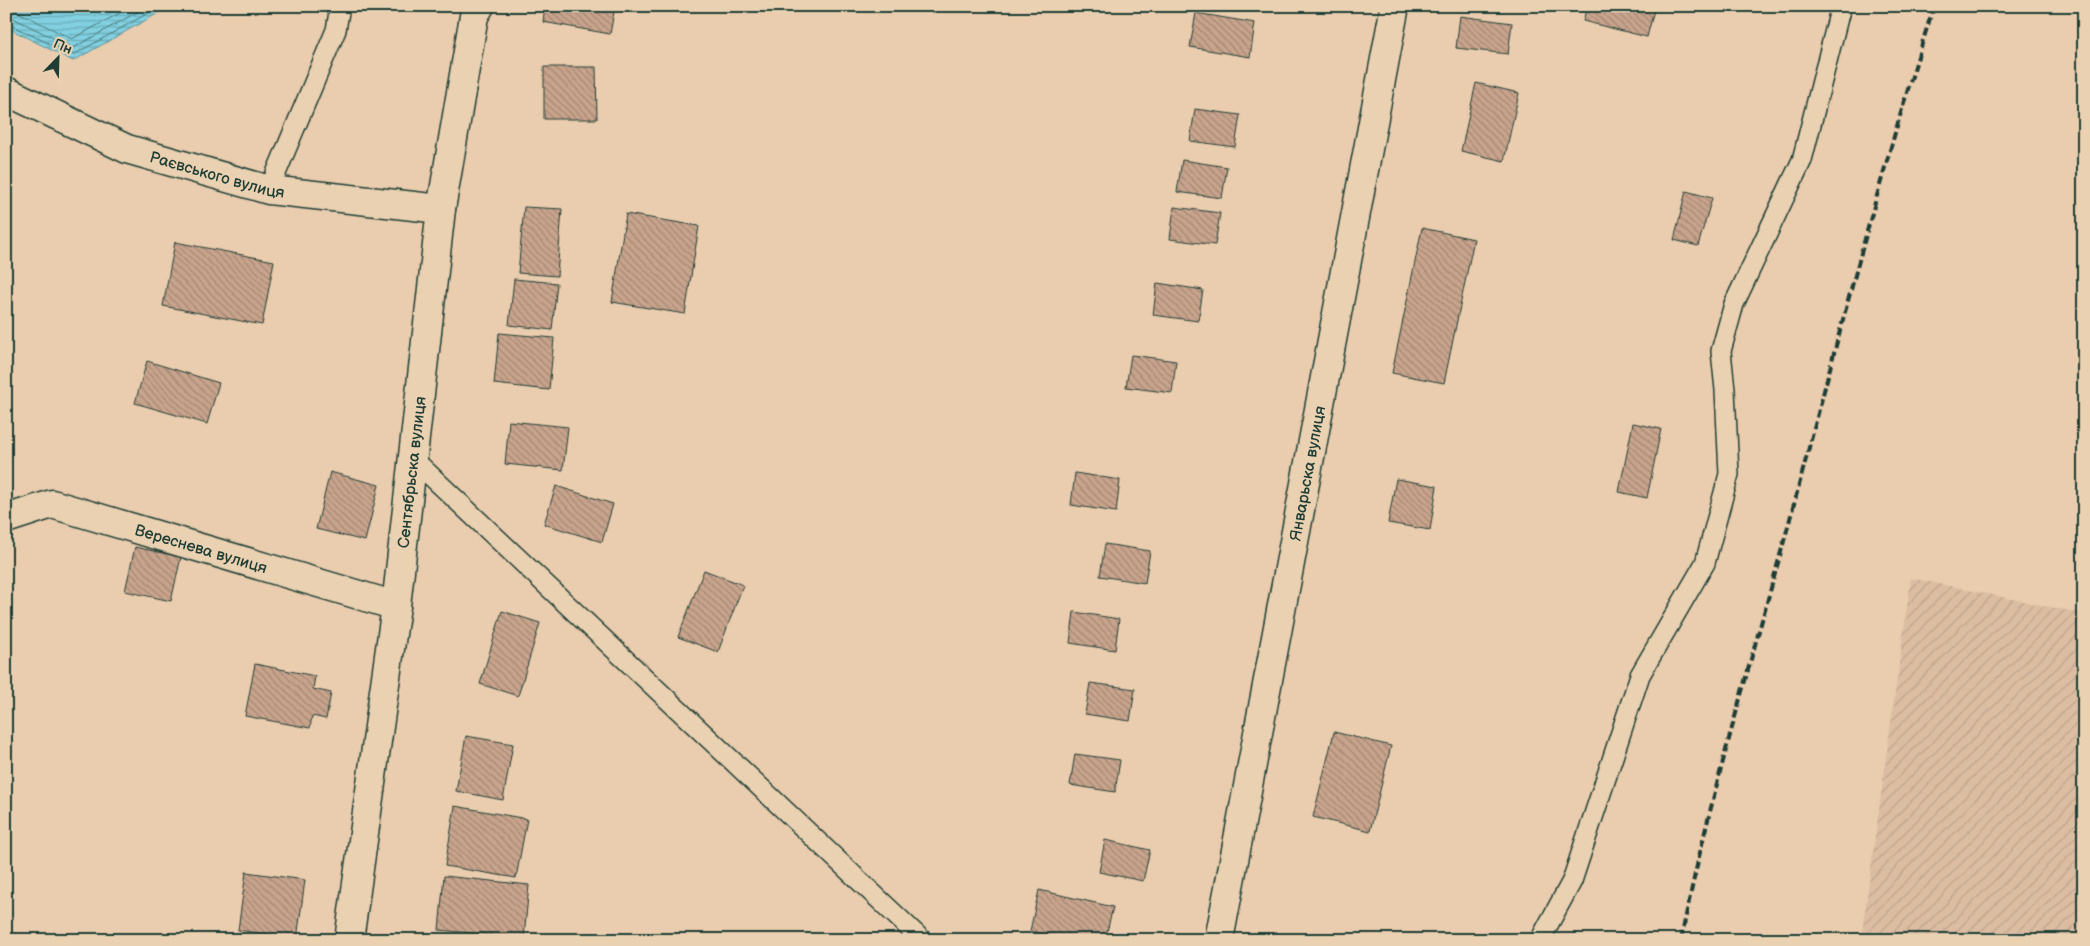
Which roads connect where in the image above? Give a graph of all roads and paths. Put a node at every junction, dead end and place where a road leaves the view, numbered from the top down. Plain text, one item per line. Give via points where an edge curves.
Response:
1 (340, 6) edge
2 (480, 6) edge
3 (1392, 6) edge
4 (1837, 6) edge
5 (6, 91) edge
6 (269, 190) junction
7 (441, 209) junction
8 (413, 459) junction
9 (6, 519) edge
10 (396, 606) junction
11 (349, 940) edge
12 (922, 940) edge
13 (1219, 940) edge
14 (1540, 940) edge

1 - 6 lane via 336,30
2 - 7 street, Сентябрьска вулиця via 474,16
3 - 13 street, Январьска вулиця via 1394,11
4 - 14 lane via 1840,10 1802,160 1734,304 1721,351 1729,474 1705,563 1640,675 1572,882
5 - 6 street, Раєвського вулиця via 127,149
6 - 7 street, Раєвського вулиця
7 - 8 street, Сентябрьска вулиця
8 - 10 street, Сентябрьска вулиця
8 - 12 lane
9 - 10 street, Вереснева вулиця via 52,504
10 - 11 street, Сентябрьска вулиця

